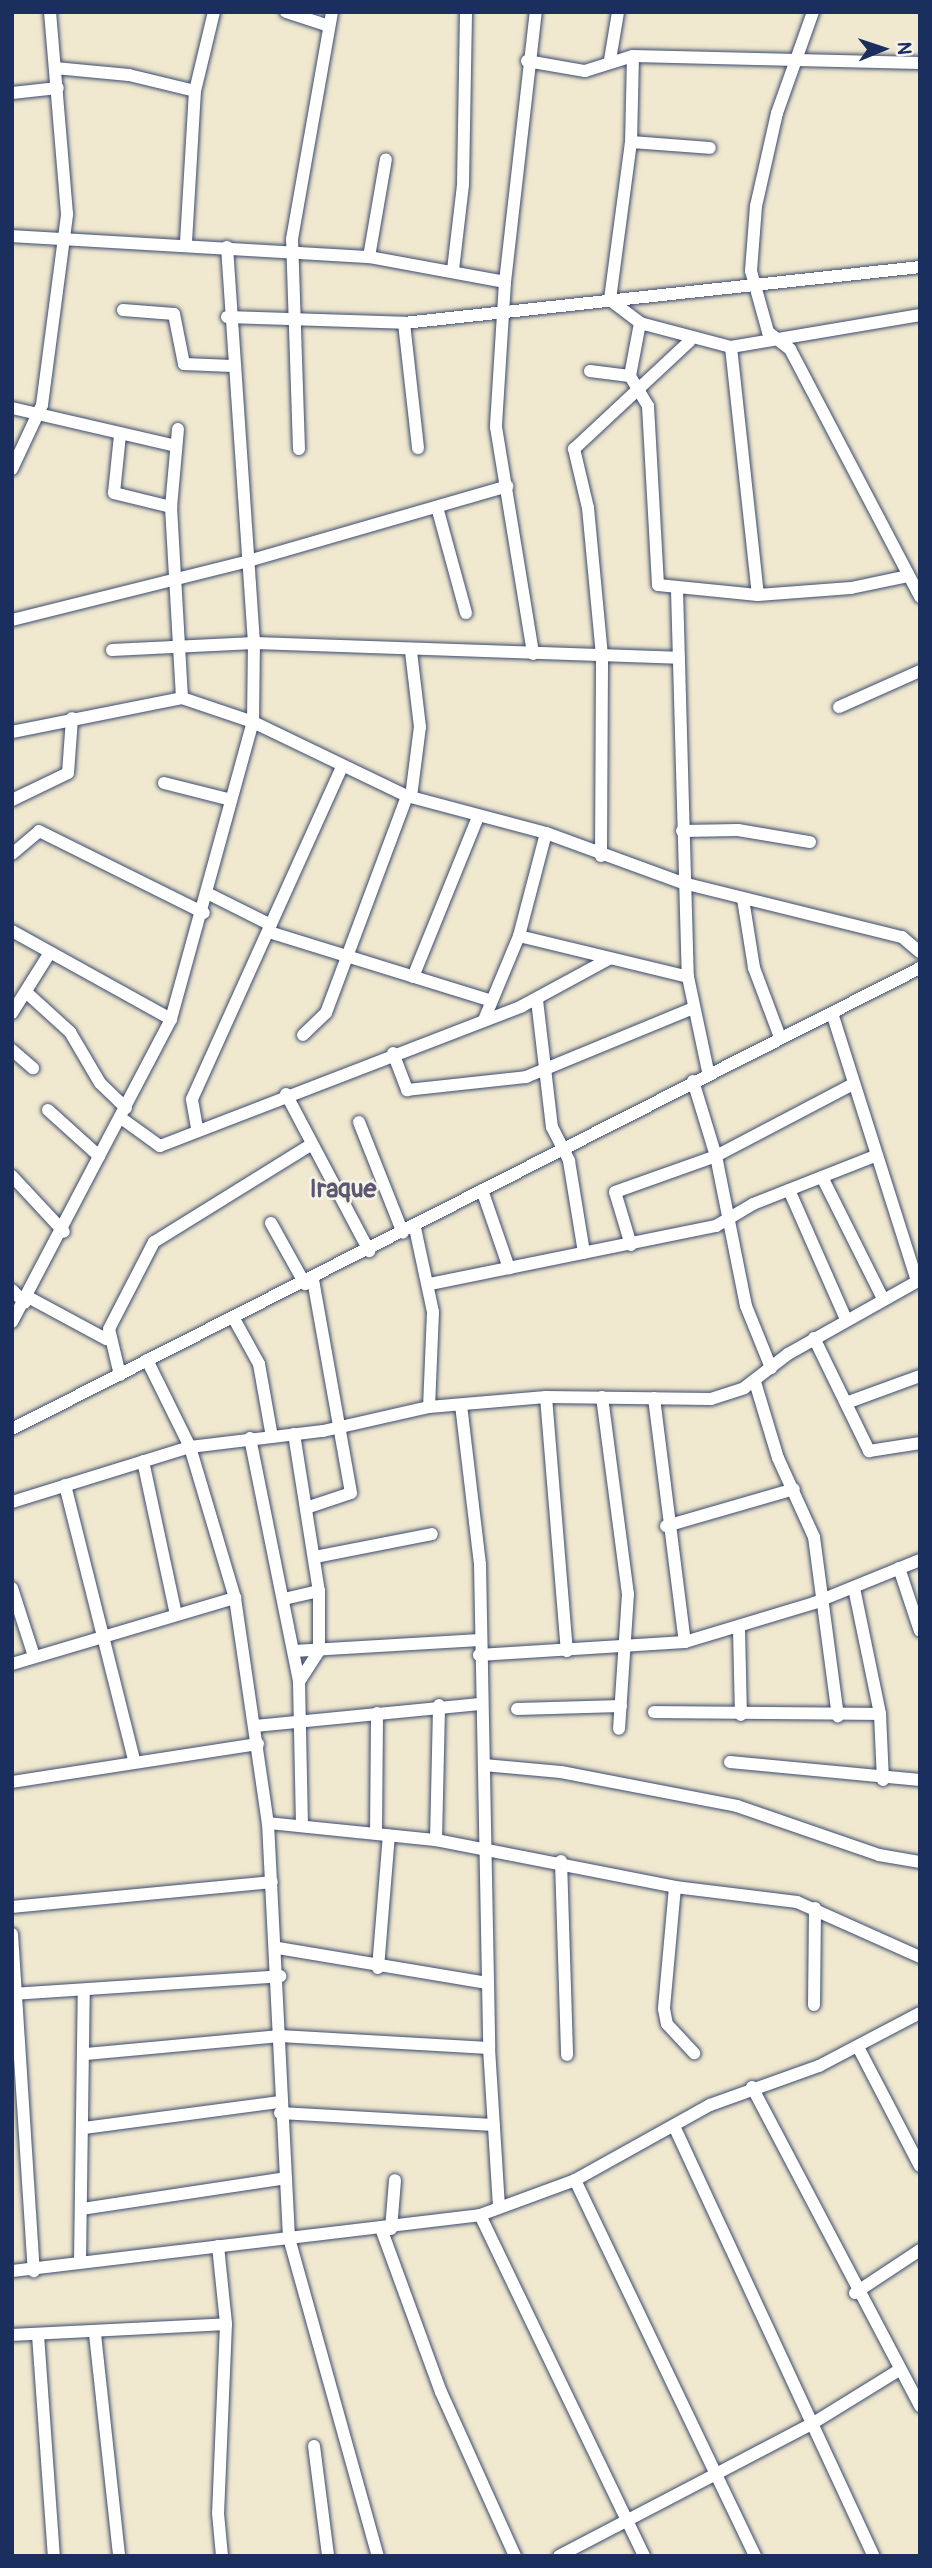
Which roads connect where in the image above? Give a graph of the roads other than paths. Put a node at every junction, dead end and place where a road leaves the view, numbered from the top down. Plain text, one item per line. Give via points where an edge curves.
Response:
1 (50, 12) edge
2 (214, 12) edge
3 (286, 12) edge
4 (332, 12) edge
5 (466, 12) edge
6 (536, 12) edge
7 (618, 12) edge
8 (813, 12) edge
9 (329, 26) junction
10 (633, 57) junction
11 (797, 58) junction
12 (610, 60) junction
13 (527, 61) junction
14 (920, 63) edge
15 (55, 68) junction
16 (58, 88) junction
17 (195, 91) junction
18 (12, 93) edge
19 (631, 142) junction
20 (710, 148) dead end
21 (386, 159) dead end
22 (12, 236) edge
23 (65, 237) junction
24 (186, 242) junction
25 (227, 247) junction
26 (293, 254) junction
27 (369, 257) junction
28 (920, 267) edge
29 (453, 270) junction
30 (505, 282) junction
31 (755, 284) junction
32 (610, 300) junction
33 (123, 310) dead end
34 (499, 315) junction
35 (920, 315) edge
36 (227, 317) junction
37 (292, 319) junction
38 (404, 323) junction
39 (640, 323) junction
40 (772, 338) junction
41 (690, 341) junction
42 (731, 347) junction
43 (232, 366) junction
44 (590, 371) dead end
45 (635, 380) junction
46 (12, 408) edge
47 (38, 415) junction
48 (178, 429) dead end
49 (120, 435) junction
50 (176, 446) junction
51 (418, 448) dead end
52 (299, 449) dead end
53 (12, 469) edge
54 (507, 486) junction
55 (171, 507) junction
56 (438, 507) junction
57 (248, 561) junction
58 (177, 576) junction
59 (908, 576) junction
60 (677, 590) junction
61 (758, 595) junction
62 (920, 597) edge
63 (467, 613) dead end
64 (12, 620) edge
65 (254, 643) junction
66 (182, 646) junction
67 (112, 650) dead end
68 (411, 651) junction
69 (533, 654) junction
70 (602, 656) junction
71 (679, 659) junction
72 (920, 671) edge
73 (182, 698) junction
74 (839, 707) dead end
75 (72, 718) junction
76 (254, 722) junction
77 (12, 732) edge
78 (341, 769) junction
79 (164, 783) dead end
80 (409, 796) junction
81 (12, 800) edge
82 (231, 800) junction
83 (477, 819) junction
84 (682, 831) junction
85 (546, 833) junction
86 (810, 842) dead end
87 (12, 854) edge
88 (601, 856) junction
89 (683, 883) junction
90 (209, 894) junction
91 (743, 899) junction
92 (204, 913) junction
93 (270, 928) junction
94 (12, 931) edge
95 (519, 936) junction
96 (920, 952) edge
97 (49, 954) junction
98 (344, 956) junction
99 (609, 959) junction
100 (920, 968) edge
101 (413, 977) junction
102 (688, 977) junction
103 (27, 992) junction
104 (489, 1000) junction
105 (537, 1000) junction
106 (692, 1008) junction
107 (12, 1013) edge
108 (832, 1013) junction
109 (171, 1019) junction
110 (484, 1020) junction
111 (303, 1035) dead end
112 (780, 1037) junction
113 (12, 1050) edge
114 (393, 1053) junction
115 (33, 1068) dead end
116 (709, 1071) junction
117 (545, 1072) junction
118 (693, 1082) junction
119 (853, 1084) junction
120 (286, 1094) junction
121 (48, 1110) dead end
122 (123, 1113) junction
123 (359, 1122) dead end
124 (197, 1128) junction
125 (309, 1146) junction
126 (562, 1150) junction
127 (99, 1156) junction
128 (716, 1156) junction
129 (876, 1156) junction
130 (12, 1176) edge
131 (822, 1177) junction
132 (789, 1189) junction
133 (482, 1190) junction
134 (727, 1218) junction
135 (271, 1223) dead end
136 (409, 1231) junction
137 (64, 1232) junction
138 (631, 1245) junction
139 (369, 1251) junction
140 (584, 1253) junction
141 (509, 1268) junction
142 (918, 1280) edge
143 (309, 1282) junction
144 (430, 1284) junction
145 (12, 1290) edge
146 (883, 1299) junction
147 (27, 1300) junction
148 (233, 1317) junction
149 (846, 1319) junction
150 (12, 1322) edge
151 (814, 1338) junction
152 (106, 1339) junction
153 (146, 1360) junction
154 (771, 1368) junction
155 (120, 1375) junction
156 (920, 1376) edge
157 (755, 1382) junction
158 (546, 1397) junction
159 (602, 1397) junction
160 (654, 1398) junction
161 (846, 1403) junction
162 (461, 1405) junction
163 (429, 1407) junction
164 (342, 1427) junction
165 (12, 1429) edge
166 (294, 1434) junction
167 (272, 1437) junction
168 (250, 1438) junction
169 (920, 1443) edge
170 (190, 1447) junction
171 (143, 1461) junction
172 (65, 1485) junction
173 (794, 1489) junction
174 (12, 1502) edge
175 (306, 1508) junction
176 (666, 1526) junction
177 (432, 1534) dead end
178 (315, 1557) junction
179 (920, 1560) edge
180 (898, 1568) junction
181 (12, 1588) edge
182 (854, 1588) junction
183 (320, 1591) junction
184 (234, 1598) junction
185 (825, 1598) junction
186 (284, 1599) junction
187 (176, 1615) junction
188 (739, 1629) junction
189 (920, 1631) edge
190 (105, 1634) junction
191 (480, 1640) junction
192 (685, 1642) junction
193 (627, 1648) junction
194 (295, 1651) junction
195 (319, 1651) junction
196 (567, 1651) junction
197 (479, 1655) junction
198 (34, 1656) junction
199 (12, 1664) edge
200 (299, 1682) junction
201 (480, 1704) junction
202 (439, 1705) junction
203 (621, 1706) junction
204 (517, 1709) dead end
205 (654, 1712) dead end
206 (377, 1713) junction
207 (880, 1714) junction
208 (741, 1715) junction
209 (838, 1716) junction
210 (300, 1724) junction
211 (256, 1726) junction
212 (619, 1729) dead end
213 (258, 1744) junction
214 (134, 1760) junction
215 (730, 1762) dead end
216 (484, 1765) junction
217 (883, 1780) junction
218 (920, 1780) edge
219 (12, 1782) edge
220 (268, 1823) junction
221 (302, 1824) junction
222 (383, 1834) junction
223 (436, 1840) junction
224 (488, 1849) junction
225 (561, 1861) junction
226 (920, 1862) edge
227 (272, 1882) junction
228 (675, 1887) junction
229 (12, 1907) edge
230 (816, 1908) junction
231 (12, 1934) edge
232 (278, 1948) junction
233 (920, 1957) edge
234 (378, 1968) junction
235 (280, 1976) junction
236 (487, 1983) junction
237 (84, 1991) junction
238 (14, 1994) edge
239 (814, 2005) dead end
240 (920, 2013) edge
241 (280, 2036) junction
242 (858, 2047) junction
243 (489, 2048) junction
244 (694, 2053) dead end
245 (86, 2054) junction
246 (567, 2055) dead end
247 (752, 2087) junction
248 (279, 2108) junction
249 (494, 2125) junction
250 (674, 2126) junction
251 (84, 2127) junction
252 (920, 2166) edge
253 (286, 2178) junction
254 (395, 2180) dead end
255 (575, 2180) junction
256 (499, 2206) junction
257 (82, 2209) junction
258 (481, 2215) junction
259 (387, 2230) junction
260 (289, 2238) junction
261 (218, 2246) junction
262 (920, 2250) edge
263 (80, 2261) junction
264 (34, 2271) junction
265 (12, 2272) edge
266 (856, 2293) junction
267 (226, 2324) junction
268 (95, 2334) junction
269 (12, 2335) edge
270 (37, 2335) junction
271 (899, 2370) junction
272 (920, 2406) edge
273 (810, 2425) junction
274 (314, 2446) dead end
275 (719, 2472) junction
276 (628, 2518) junction
277 (54, 2556) edge
278 (119, 2556) edge
279 (222, 2556) edge
280 (328, 2556) edge
281 (378, 2556) edge
282 (515, 2556) edge
283 (559, 2556) edge
284 (644, 2556) edge
285 (755, 2556) edge
286 (874, 2556) edge

1 - 15 street
2 - 17 street
3 - 9 street
4 - 9 street
5 - 29 street via 463,185
6 - 13 street
7 - 12 street
8 - 11 street
9 - 26 street via 301,164
10 - 11 street
10 - 12 street
10 - 19 street
11 - 14 street
11 - 31 street via 777,113 756,206 750,259
12 - 13 street via 585,71
13 - 30 street via 523,147
15 - 16 street
15 - 17 street via 129,75
16 - 18 street
16 - 23 street
17 - 24 street
19 - 20 street
19 - 32 street
21 - 27 street
22 - 23 street
23 - 24 street
23 - 47 street
24 - 25 street
25 - 26 street
25 - 36 street
26 - 27 street
26 - 37 street
27 - 29 street
28 - 31 street
29 - 30 street
30 - 34 street
31 - 32 street
31 - 40 street
32 - 34 street
32 - 39 street
33 - 43 street via 174,314 184,364
34 - 38 street
34 - 54 street via 496,427
35 - 40 street
36 - 37 street
36 - 43 street
37 - 38 street
37 - 52 street
38 - 51 street
39 - 41 street
39 - 45 street
40 - 42 street
40 - 59 street via 790,349
41 - 42 street
41 - 45 street
42 - 61 street
43 - 57 street
44 - 45 street
45 - 60 street via 648,406 658,585
45 - 70 street via 574,449 588,508
46 - 47 street
47 - 49 street
47 - 53 street
48 - 50 street
49 - 50 street
49 - 55 street via 114,493
50 - 55 street
54 - 56 street
54 - 69 street
55 - 58 street
56 - 57 street
56 - 63 street
57 - 58 street
57 - 65 street
58 - 64 street
58 - 66 street
59 - 61 street via 851,588
59 - 62 street
60 - 61 street
60 - 71 street
65 - 66 street
65 - 68 street
65 - 76 street
66 - 67 street
66 - 73 street
68 - 69 street
68 - 80 street via 420,727
69 - 70 street
70 - 71 street
70 - 88 street
71 - 84 street
72 - 74 street
73 - 75 street
73 - 76 street
75 - 77 street
75 - 81 street via 68,773
76 - 78 street
76 - 82 street
78 - 80 street
78 - 93 street
79 - 82 street
80 - 83 street
80 - 98 street
82 - 90 street
83 - 85 street
83 - 101 street
84 - 86 street via 738,830
84 - 89 street
85 - 88 street
85 - 95 street
87 - 92 street via 39,831
88 - 89 street
89 - 91 street
89 - 102 street
90 - 92 street
90 - 93 street
91 - 96 street via 902,937
91 - 112 street via 754,968
92 - 109 street
93 - 98 street
93 - 124 street via 192,1099
94 - 97 street
95 - 99 street
95 - 104 street
97 - 103 street
97 - 109 street
98 - 101 street
98 - 111 street via 323,1019
99 - 102 street
99 - 105 street
100 - 108 street
101 - 104 street
102 - 106 street
103 - 107 street
103 - 122 street via 70,1032
104 - 110 street
105 - 110 street
105 - 117 street
106 - 116 street
106 - 117 street
108 - 112 street
108 - 119 street
109 - 122 street
110 - 114 street
112 - 116 street
113 - 115 street
114 - 117 street via 407,1090
114 - 120 street
116 - 118 street
117 - 126 street
118 - 126 street
118 - 128 street
119 - 128 street
119 - 129 street
120 - 124 street
120 - 125 street
121 - 127 street
122 - 124 street via 156,1147
122 - 127 street
123 - 136 street
125 - 139 street
125 - 152 street via 198,1209 154,1242
126 - 133 street
126 - 140 street
127 - 137 street
128 - 134 street
128 - 138 street via 615,1192
129 - 131 street
129 - 142 street
130 - 137 street
131 - 132 street
131 - 146 street
132 - 134 street
132 - 149 street
133 - 136 street
133 - 141 street
134 - 138 street via 716,1226
134 - 154 street via 746,1306
135 - 143 street
136 - 139 street
136 - 144 street
137 - 147 street
138 - 140 street
139 - 143 street
140 - 141 street
141 - 144 street
142 - 146 street
143 - 148 street
143 - 164 street
144 - 163 street
145 - 147 street
146 - 149 street
147 - 150 street
147 - 152 street
148 - 153 street
148 - 167 street via 259,1364
149 - 151 street
151 - 154 street
151 - 161 street
152 - 155 street
153 - 155 street
153 - 170 street
154 - 157 street
155 - 165 street
156 - 161 street
157 - 160 street via 711,1399
157 - 173 street
158 - 159 street
158 - 162 street
158 - 196 street
159 - 160 street
159 - 193 street via 628,1594
160 - 176 street
161 - 169 street via 872,1454
162 - 163 street
162 - 191 street via 480,1564
163 - 164 street
164 - 166 street
164 - 175 street via 350,1496
166 - 167 street
166 - 175 street
167 - 168 street
168 - 170 street
168 - 186 street
170 - 171 street
170 - 184 street
171 - 172 street
171 - 187 street
172 - 174 street
172 - 190 street
173 - 176 street
173 - 185 street via 814,1537
175 - 178 street
176 - 192 street
177 - 178 street
178 - 183 street
179 - 180 street
180 - 182 street
180 - 189 street
181 - 198 street
182 - 185 street
182 - 207 street
183 - 186 street
183 - 195 street
184 - 187 street
184 - 211 street
185 - 188 street
185 - 209 street
186 - 194 street
187 - 190 street
188 - 192 street
188 - 208 street
190 - 198 street
190 - 214 street
191 - 195 street
191 - 197 street
192 - 193 street
193 - 196 street
193 - 203 street
194 - 195 street
194 - 200 street
195 - 200 street
196 - 197 street
197 - 201 street
198 - 199 street
200 - 210 street
201 - 202 street
201 - 216 street
202 - 206 street
202 - 223 street
203 - 204 street
203 - 212 street
205 - 208 street
206 - 210 street
206 - 222 street
207 - 209 street
207 - 217 street
208 - 209 street
210 - 211 street
210 - 221 street
211 - 213 street
213 - 214 street
213 - 220 street
214 - 219 street
215 - 217 street
216 - 224 street
216 - 226 street via 561,1772 737,1806 879,1855
217 - 218 street
220 - 221 street
220 - 227 street
221 - 222 street
222 - 223 street
222 - 234 street
223 - 224 street
224 - 225 street
224 - 236 street
225 - 228 street
225 - 246 street
227 - 229 street
227 - 232 street
228 - 230 street
228 - 244 street via 664,2009 667,2024
230 - 233 street via 877,1942
230 - 239 street
231 - 238 street
232 - 234 street
232 - 235 street
234 - 236 street
235 - 237 street
235 - 241 street
236 - 243 street
237 - 238 street
237 - 245 street
238 - 264 street
240 - 242 street
241 - 243 street
241 - 245 street
241 - 248 street
242 - 247 street
242 - 252 street
243 - 249 street
245 - 251 street
247 - 250 street
247 - 266 street
248 - 249 street
248 - 251 street
248 - 253 street
249 - 256 street
250 - 255 street
250 - 273 street
251 - 257 street
253 - 257 street
253 - 260 street
254 - 259 street
255 - 256 street
255 - 275 street
256 - 258 street
257 - 263 street
258 - 259 street
258 - 276 street
259 - 260 street
259 - 282 street via 440,2392
260 - 261 street
260 - 281 street
261 - 263 street
261 - 267 street
262 - 266 street
263 - 264 street
264 - 265 street
266 - 271 street
267 - 268 street
267 - 279 street via 218,2513
268 - 270 street
268 - 278 street
269 - 270 street
270 - 277 street
271 - 272 street
271 - 273 street
273 - 275 street
273 - 286 street
274 - 280 street
275 - 276 street
275 - 285 street
276 - 283 street
276 - 284 street

